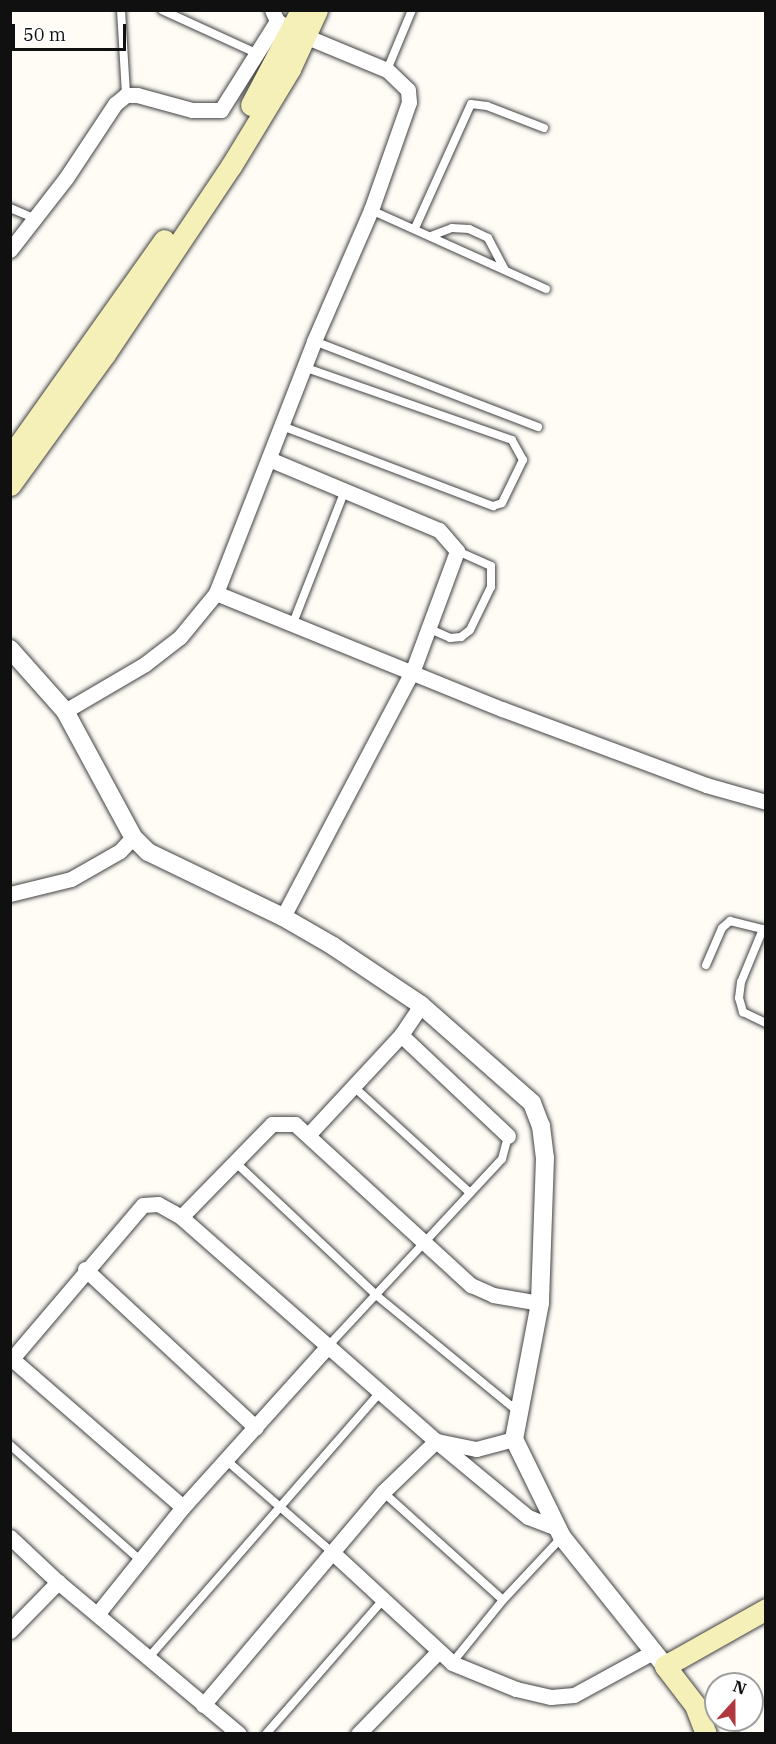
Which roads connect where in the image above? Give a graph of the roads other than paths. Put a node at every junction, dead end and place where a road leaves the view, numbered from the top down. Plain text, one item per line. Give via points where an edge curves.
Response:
1 (121, 10) edge
2 (162, 10) edge
3 (301, 10) edge
4 (317, 10) edge
5 (412, 10) edge
6 (287, 24) edge
7 (267, 59) junction
8 (387, 70) junction
9 (126, 95) junction
10 (544, 128) dead end
11 (10, 208) edge
12 (371, 210) junction
13 (34, 218) junction
14 (415, 228) junction
15 (431, 236) junction
16 (10, 250) edge
17 (505, 270) junction
18 (546, 289) dead end
19 (314, 341) junction
20 (304, 368) junction
21 (282, 426) junction
22 (538, 427) dead end
23 (269, 459) junction
24 (13, 470) edge
25 (345, 490) junction
26 (457, 551) junction
27 (216, 593) junction
28 (293, 623) junction
29 (430, 629) junction
30 (10, 649) edge
31 (413, 670) junction
32 (65, 711) junction
33 (765, 802) edge
34 (133, 837) junction
35 (10, 894) edge
36 (283, 917) junction
37 (764, 930) edge
38 (706, 964) dead end
39 (421, 1005) junction
40 (765, 1023) edge
41 (401, 1035) junction
42 (354, 1087) junction
43 (309, 1134) junction
44 (507, 1136) joint
45 (234, 1161) junction
46 (470, 1193) junction
47 (181, 1217) junction
48 (426, 1243) junction
49 (85, 1269) junction
50 (376, 1295) junction
51 (540, 1303) junction
52 (329, 1345) junction
53 (11, 1360) edge
54 (382, 1390) junction
55 (517, 1411) junction
56 (256, 1428) junction
57 (514, 1439) junction
58 (436, 1441) junction
59 (10, 1445) edge
60 (226, 1460) junction
61 (383, 1492) junction
62 (183, 1507) junction
63 (280, 1509) junction
64 (559, 1533) junction
65 (10, 1537) edge
66 (333, 1553) junction
67 (140, 1560) junction
68 (58, 1582) junction
69 (383, 1599) junction
70 (503, 1600) junction
71 (765, 1609) edge
72 (98, 1613) junction
73 (10, 1631) edge
74 (438, 1652) junction
75 (150, 1656) junction
76 (658, 1659) junction
77 (452, 1663) junction
78 (203, 1705) junction
79 (239, 1734) edge
80 (266, 1734) edge
81 (358, 1734) edge
82 (706, 1734) edge

1 - 9 lane
2 - 7 lane
3 - 6 main road
4 - 6 main road
5 - 8 lane
6 - 7 main road
6 - 8 street
6 - 24 main road via 231,166
7 - 9 street via 221,110 192,110
7 - 24 main road via 206,182
8 - 12 street via 408,90 409,102
9 - 13 street via 115,104
10 - 14 lane via 487,105 471,104
11 - 13 lane
12 - 14 lane
12 - 19 street
13 - 16 street
14 - 15 lane
15 - 17 lane
15 - 17 lane via 452,228 470,229 488,238
17 - 18 lane
19 - 20 street
19 - 22 lane
20 - 21 street
20 - 21 lane via 512,440 524,460 502,503 493,506
21 - 23 street
23 - 25 street
23 - 27 street
25 - 26 street via 439,530
25 - 28 lane
26 - 29 street
26 - 29 lane via 491,566 491,587 470,630 461,637 450,638
27 - 28 street
27 - 32 street via 180,637 144,664
28 - 31 street
29 - 31 street
30 - 32 street
31 - 33 street via 502,709 706,785
31 - 36 street
32 - 34 street
34 - 35 street via 120,851 71,879
34 - 36 street via 165,863
36 - 39 street
37 - 38 lane via 730,921 722,928
37 - 40 lane via 741,982 739,998 743,1012
39 - 41 street
39 - 51 street via 532,1103 541,1126 545,1158
41 - 42 street
41 - 44 street
42 - 43 street
42 - 46 lane
43 - 45 street via 295,1124 272,1124
43 - 48 street
44 - 46 lane via 502,1159
45 - 47 street
45 - 50 lane
46 - 48 lane
47 - 49 street via 158,1204 143,1205
47 - 52 street
48 - 50 lane
48 - 51 street via 471,1285 493,1295
49 - 53 street
49 - 56 street
50 - 52 lane
50 - 55 lane
51 - 55 street
52 - 54 street
52 - 56 street
53 - 62 street
54 - 58 street
54 - 63 lane
55 - 57 street
56 - 60 street
57 - 58 street via 476,1449
57 - 64 street
58 - 61 street
58 - 64 street via 528,1517
59 - 67 lane
60 - 62 street
60 - 63 lane
61 - 66 street
61 - 70 lane
62 - 67 street
63 - 66 lane
63 - 75 lane
64 - 70 lane
64 - 76 street
65 - 68 street
66 - 69 street
66 - 78 street
67 - 72 street
68 - 72 street
68 - 73 street
69 - 74 street
69 - 80 lane
70 - 77 lane
71 - 76 main road
72 - 75 street
74 - 77 street
74 - 81 street
75 - 78 street
76 - 77 street via 574,1695 551,1696 516,1689
76 - 82 main road via 694,1705
78 - 79 street

